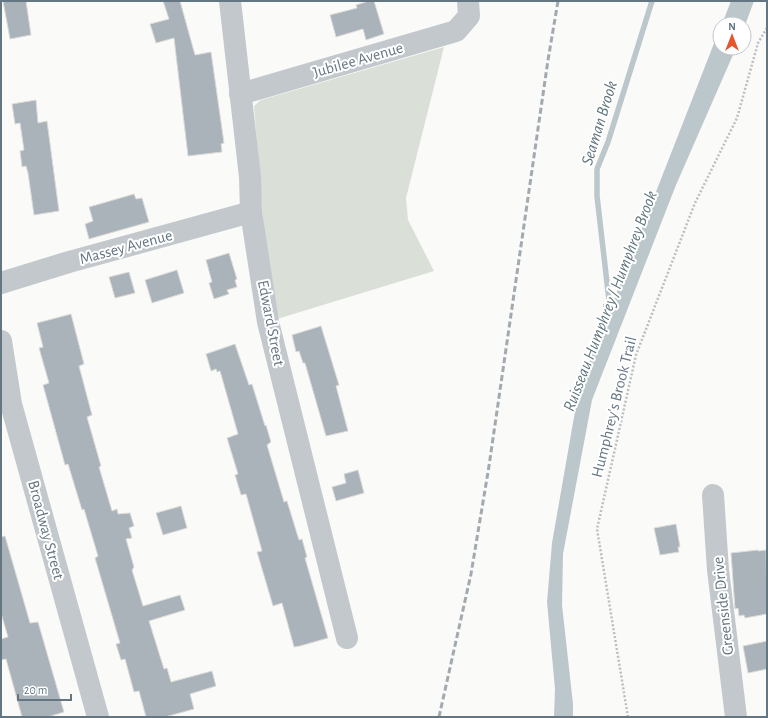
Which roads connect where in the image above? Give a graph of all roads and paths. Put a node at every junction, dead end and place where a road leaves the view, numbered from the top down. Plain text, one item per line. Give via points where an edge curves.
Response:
1 (230, 1) edge
2 (468, 9) edge
3 (767, 28) edge
4 (240, 94) junction
5 (251, 212) junction
6 (1, 283) edge
7 (1, 341) edge
8 (714, 495) dead end
9 (346, 638) dead end
10 (98, 717) edge
11 (628, 717) edge
12 (736, 717) edge

1 - 4 street, Edward Street
2 - 4 street, Jubilee Avenue via 456,31
3 - 11 path, Humphrey's Brook Trail via 758,42 737,118 695,203 636,355 597,529
4 - 5 street, Edward Street via 250,177
5 - 6 street, Massey Avenue
5 - 9 street, Edward Street via 268,322
7 - 10 street, Broadway Street via 11,404
8 - 12 street, Greenside Drive via 718,570

